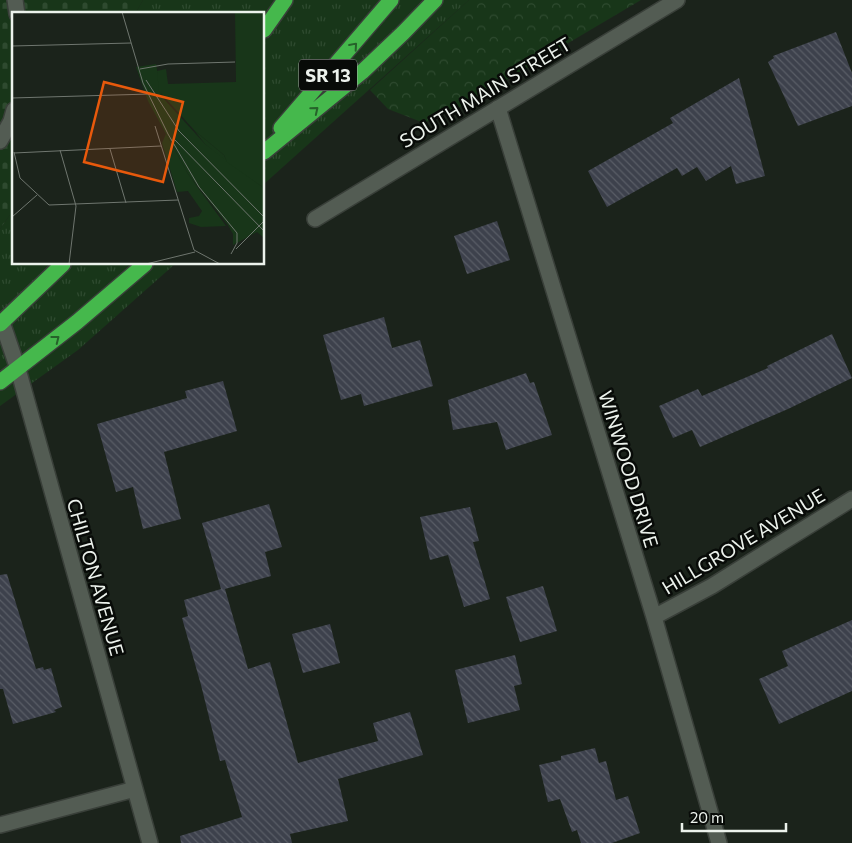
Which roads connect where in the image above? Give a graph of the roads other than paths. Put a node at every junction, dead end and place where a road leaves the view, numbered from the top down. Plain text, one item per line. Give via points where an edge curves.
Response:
1 (285, 0) edge
2 (391, 0) edge
3 (435, 0) edge
4 (677, 0) edge
5 (265, 29) edge
6 (498, 108) junction
7 (12, 118) edge
8 (0, 141) edge
9 (265, 147) edge
10 (265, 151) edge
11 (315, 219) dead end
12 (62, 265) edge
13 (144, 265) edge
14 (1, 323) edge
15 (18, 368) junction
16 (0, 382) edge
17 (852, 499) edge
18 (654, 616) junction
19 (134, 789) junction
20 (0, 825) edge
21 (150, 843) edge
22 (719, 843) edge

1 - 5 highway
9 -> 2 highway, SR 13
10 -> 3 highway via 362,72
4 - 6 street, SOUTH MAIN STREET
6 - 11 street, SOUTH MAIN STREET
6 - 18 street, WINWOOD DRIVE
7 - 8 street
12 - 14 highway
15 -> 13 highway
14 - 15 street, CHILTON AVENUE
15 - 16 highway
15 - 19 street, CHILTON AVENUE
17 - 18 street, HILLGROVE AVENUE via 712,586
18 - 22 street, WINWOOD DRIVE
19 - 20 street
19 - 21 street, CHILTON AVENUE

